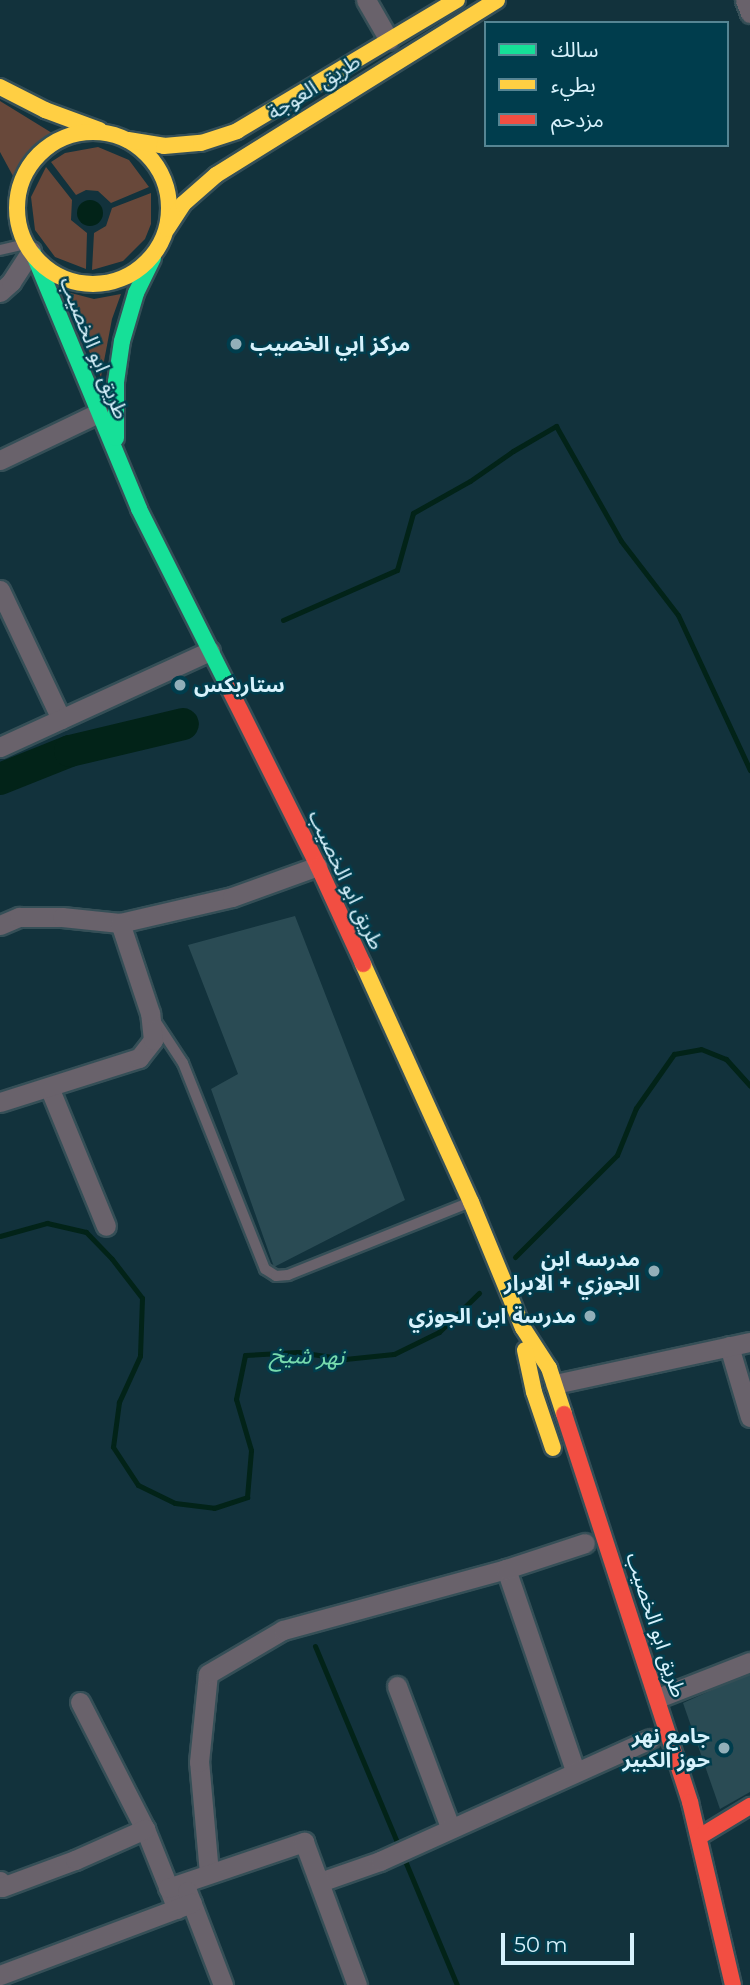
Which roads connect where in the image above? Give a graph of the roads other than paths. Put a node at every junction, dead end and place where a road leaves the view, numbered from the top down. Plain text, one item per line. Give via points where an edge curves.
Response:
1 (366, 0) edge
2 (457, 0) edge
3 (497, 0) edge
4 (745, 0) edge
5 (750, 13) edge
6 (389, 40) junction
7 (0, 87) edge
8 (107, 133) junction
9 (128, 140) junction
10 (0, 189) edge
11 (167, 229) junction
12 (29, 247) junction
13 (0, 250) edge
14 (157, 250) junction
15 (0, 292) edge
16 (98, 413) junction
17 (116, 457) junction
18 (0, 460) edge
19 (0, 590) edge
20 (210, 651) junction
21 (61, 719) junction
22 (0, 747) edge
23 (318, 866) junction
24 (120, 923) junction
25 (0, 925) edge
26 (150, 1013) junction
27 (49, 1087) junction
28 (0, 1102) edge
29 (471, 1202) junction
30 (106, 1226) dead end
31 (523, 1328) junction
32 (750, 1342) edge
33 (729, 1346) junction
34 (555, 1384) junction
35 (750, 1417) edge
36 (560, 1467) dead end
37 (585, 1543) dead end
38 (506, 1569) junction
39 (750, 1662) edge
40 (397, 1686) dead end
41 (658, 1698) junction
42 (80, 1702) dead end
43 (650, 1739) dead end
44 (575, 1770) junction
45 (750, 1806) edge
46 (450, 1827) junction
47 (145, 1829) junction
48 (699, 1837) junction
49 (209, 1873) junction
50 (0, 1881) edge
51 (320, 1882) junction
52 (176, 1886) junction
53 (184, 1906) junction
54 (0, 1975) edge
55 (223, 1985) edge
56 (357, 1985) edge
57 (733, 1985) edge

1 - 6 street
2 - 6 main road, طريق العوجة
3 - 11 main road, طريق العوجة via 216,175 183,204
4 - 5 street
6 - 9 main road, طريق العوجة via 237,131 201,143 164,146
7 - 8 main road
8 - 9 main road
8 - 12 main road via 83,132 61,138 41,151 27,170 19,192 18,215
9 - 11 main road via 145,151 163,177 170,208
10 - 12 main road, طريق ابو الخصيب
11 - 14 main road
12 - 13 lane
12 - 14 main road via 51,271 68,279 106,283 141,267
12 - 15 street via 11,282
12 - 16 main road, طريق ابو الخصيب
14 - 17 main road, طريق ابو الخصيب via 136,293 120,351
16 - 17 main road, طريق ابو الخصيب
16 - 18 street
17 - 20 main road, طريق ابو الخصيب
19 - 21 street
20 - 21 street
20 - 23 main road, طريق ابو الخصيب
21 - 22 street
23 - 24 street via 232,897
23 - 29 main road, طريق ابو الخصيب
24 - 25 street via 19,917
24 - 26 street
26 - 27 street via 153,1040 139,1058
26 - 29 lane via 183,1063 265,1269 276,1276
27 - 28 street
27 - 30 street
29 - 31 main road, طريق ابو الخصيب
31 - 34 main road, طريق ابو الخصيب via 542,1354
31 - 36 main road, طريق ابو الخصيب via 530,1377
32 - 33 street
33 - 34 street
33 - 35 street
34 - 41 main road, طريق ابو الخصيب
37 - 38 street
38 - 44 street
38 - 49 street via 283,1630 208,1674 199,1762
39 - 41 street
40 - 46 street
41 - 48 main road, طريق ابو الخصيب
42 - 47 street
43 - 44 street
44 - 46 street
45 - 48 main road
46 - 51 street via 380,1861
47 - 50 street via 2,1887
47 - 52 street
48 - 57 main road, طريق ابو الخصيب
49 - 51 street via 304,1842
49 - 52 street
51 - 56 street
52 - 53 street
53 - 54 street
53 - 55 street

